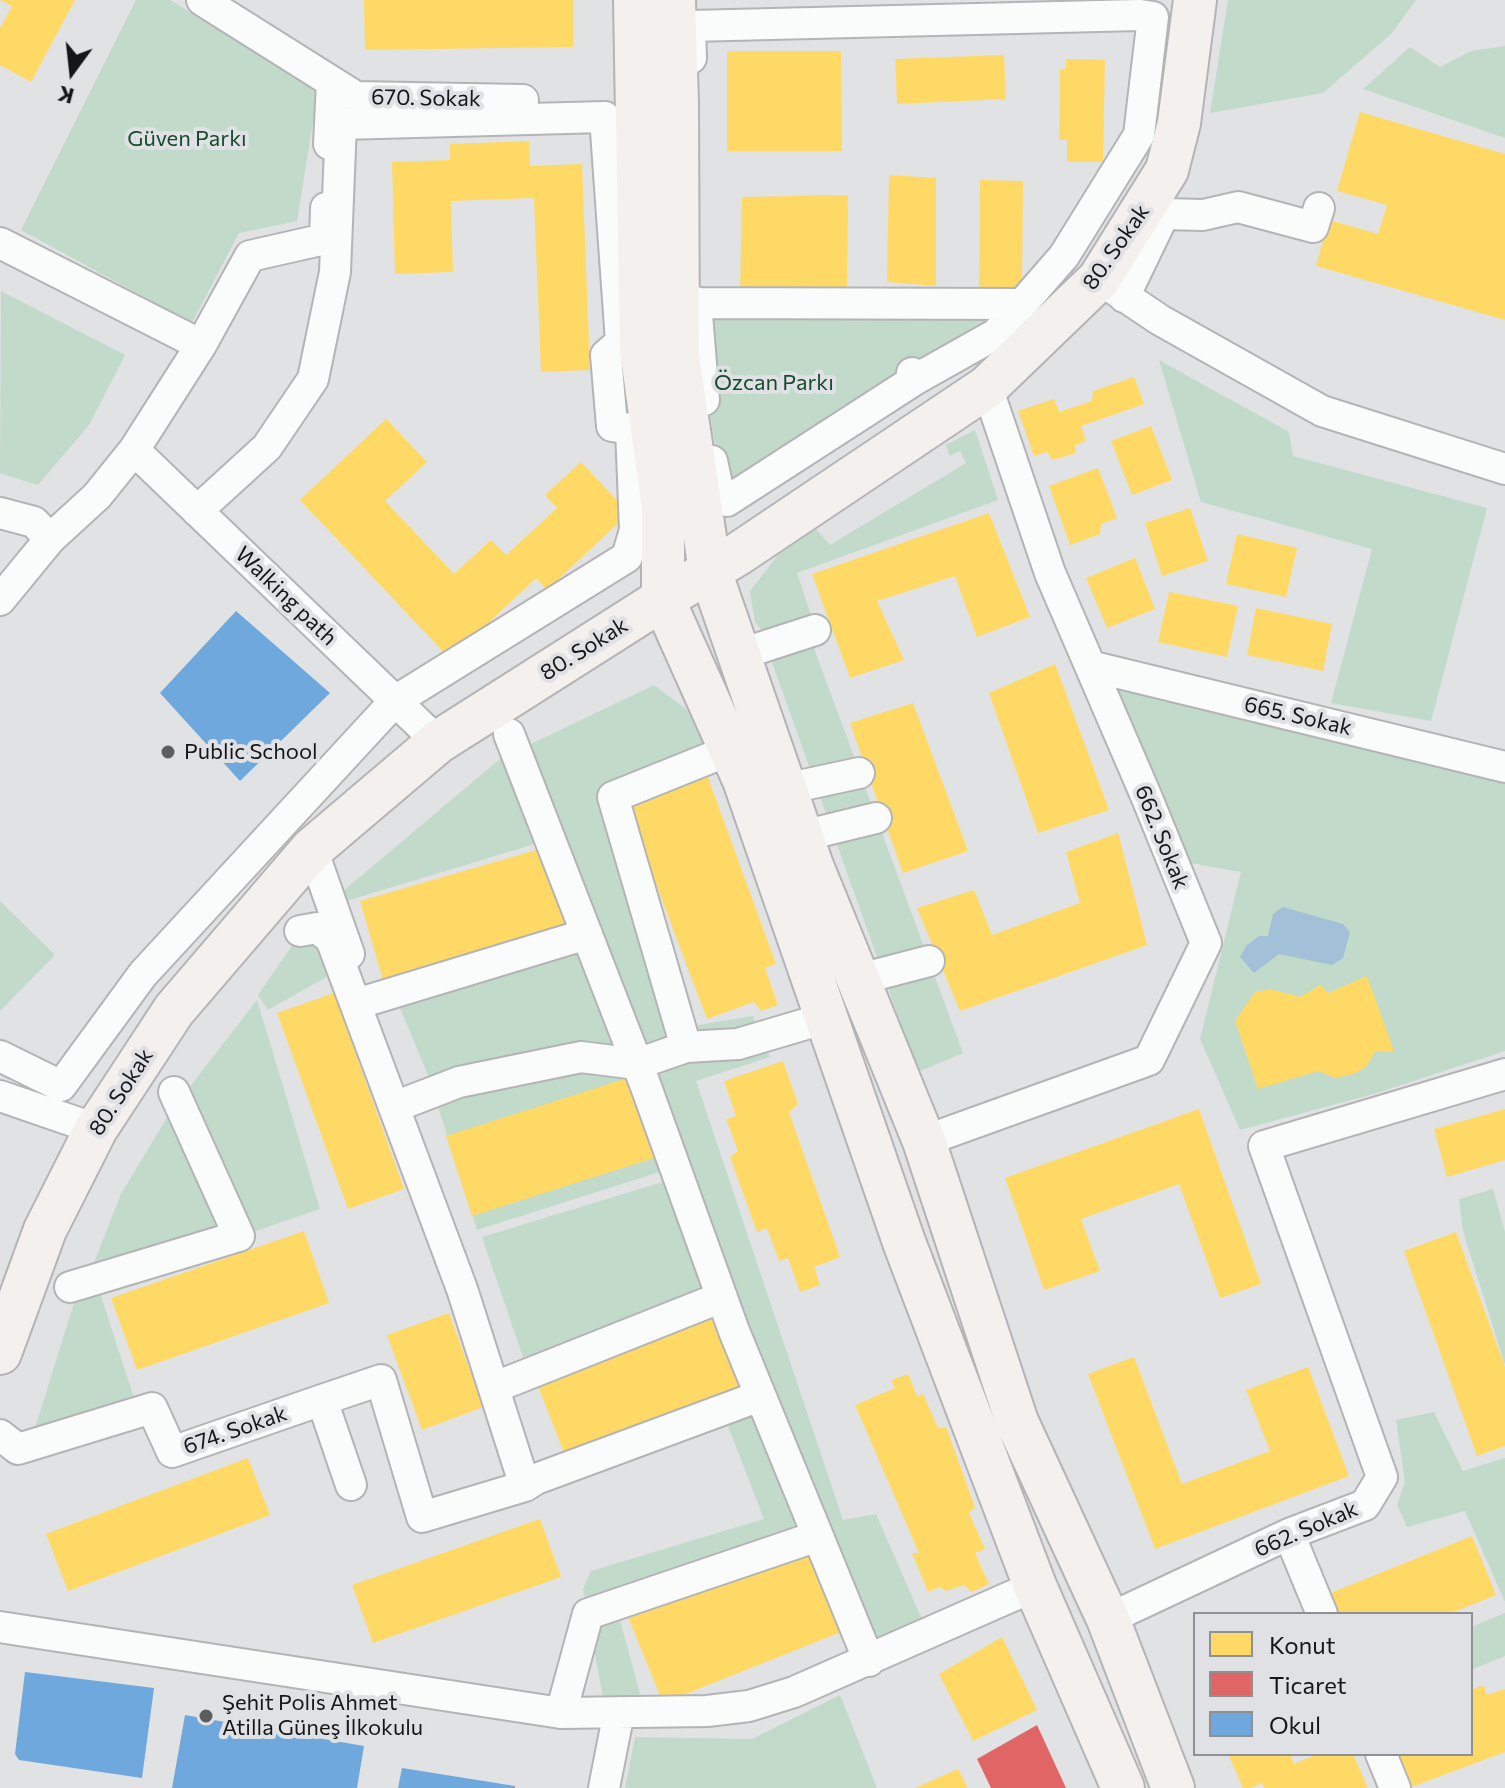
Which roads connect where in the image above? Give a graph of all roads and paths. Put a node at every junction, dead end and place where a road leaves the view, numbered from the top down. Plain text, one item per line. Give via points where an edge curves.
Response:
1 (202, 0) edge
2 (635, 0) edge
3 (674, 0) edge
4 (1195, 0) edge
5 (332, 82) junction
6 (635, 103) junction
7 (677, 103) junction
8 (1319, 208) dead end
9 (0, 243) edge
10 (1112, 288) junction
11 (696, 303) junction
12 (1022, 304) junction
13 (201, 345) junction
14 (987, 387) junction
15 (143, 459) junction
16 (1505, 469) edge
17 (197, 511) junction
18 (0, 513) edge
19 (50, 539) junction
20 (710, 571) junction
21 (663, 599) junction
22 (0, 600) edge
23 (0, 621) edge
24 (815, 630) dead end
25 (738, 655) junction
26 (1090, 666) junction
27 (395, 701) junction
28 (509, 734) dead end
29 (438, 742) junction
30 (730, 750) junction
31 (1505, 767) edge
32 (859, 773) dead end
33 (785, 789) junction
34 (876, 818) dead end
35 (802, 836) junction
36 (312, 849) junction
37 (300, 931) dead end
38 (587, 934) junction
39 (929, 961) dead end
40 (860, 979) junction
41 (366, 1001) junction
42 (826, 1018) junction
43 (686, 1047) junction
44 (0, 1056) edge
45 (637, 1064) junction
46 (1505, 1074) edge
47 (174, 1092) dead end
48 (0, 1096) edge
49 (402, 1104) junction
50 (96, 1129) junction
51 (924, 1141) junction
52 (70, 1287) dead end
53 (722, 1297) junction
54 (0, 1353) edge
55 (503, 1384) junction
56 (760, 1396) junction
57 (322, 1400) junction
58 (0, 1435) edge
59 (530, 1483) junction
60 (351, 1485) dead end
61 (1289, 1534) junction
62 (818, 1536) junction
63 (1035, 1586) junction
64 (1321, 1612) edge
65 (1108, 1619) junction
66 (0, 1627) edge
67 (869, 1661) junction
68 (619, 1712) junction
69 (561, 1713) junction
70 (1382, 1756) edge
71 (604, 1788) edge
72 (1123, 1788) edge
73 (1173, 1788) edge
74 (1395, 1788) edge

1 - 5 street, 670. Sokak
2 - 6 street
3 - 7 street
4 - 10 street, 80. Sokak via 1179,123 1167,170
5 - 6 street, 670. Sokak via 356,97
5 - 13 street via 325,239 250,256
6 - 7 street, 670. Sokak
6 - 21 street via 641,349 663,507
7 - 20 street via 678,357
8 - 10 street via 1313,227 1238,207 1203,215 1164,214
9 - 13 street
10 - 14 street, 80. Sokak
10 - 16 street via 1322,411
11 - 12 street
11 - 12 street via 714,480 720,498 727,501 914,376 996,334
11 - 12 street via 690,26 1153,17 1139,135 1064,256
13 - 15 street
14 - 20 street, 80. Sokak
14 - 26 street, 662. Sokak via 1050,573
15 - 17 street, Walking path
15 - 19 street
15 - 23 street
17 - 27 street, Walking path
17 - 27 street via 267,447 313,379 335,272 341,124 605,117 621,342 606,355 612,426 631,429 635,530 627,557
18 - 19 street via 34,522
19 - 22 street
20 - 21 street, 80. Sokak
20 - 25 street
21 - 29 street, 80. Sokak
21 - 30 street
24 - 25 street
25 - 33 street
26 - 31 street, 665. Sokak
26 - 51 street, 662. Sokak via 1206,943 1149,1060
27 - 29 street, Walking path
27 - 44 street via 143,974 61,1086
28 - 38 street
29 - 36 street, 80. Sokak
30 - 42 street
30 - 43 street via 613,797
32 - 33 street
33 - 35 street
34 - 35 street
35 - 40 street
36 - 41 street
36 - 50 street, 80. Sokak via 174,1010
37 - 59 street via 317,928 331,939
38 - 41 street
38 - 45 street
39 - 40 street
40 - 51 street
41 - 49 street
42 - 43 street via 738,1044
42 - 63 street via 904,1242
43 - 45 street
45 - 49 street via 581,1057 459,1082
45 - 53 street
46 - 61 street, 662. Sokak via 1264,1146 1382,1477 1365,1505
47 - 52 street via 239,1236
48 - 50 street
49 - 55 street
50 - 54 street, 80. Sokak via 45,1230
51 - 65 street via 1017,1422
53 - 55 street
53 - 56 street
55 - 59 street
56 - 59 street
56 - 62 street
57 - 58 street, 674. Sokak via 172,1452 152,1408 18,1449
57 - 59 street via 381,1380 422,1517
57 - 60 street
61 - 64 street
61 - 65 street, 662. Sokak
62 - 67 street
62 - 69 street via 588,1614
63 - 67 street
63 - 72 street
65 - 73 street
66 - 69 street
67 - 68 street via 749,1706
68 - 69 street
68 - 71 street
70 - 74 street

